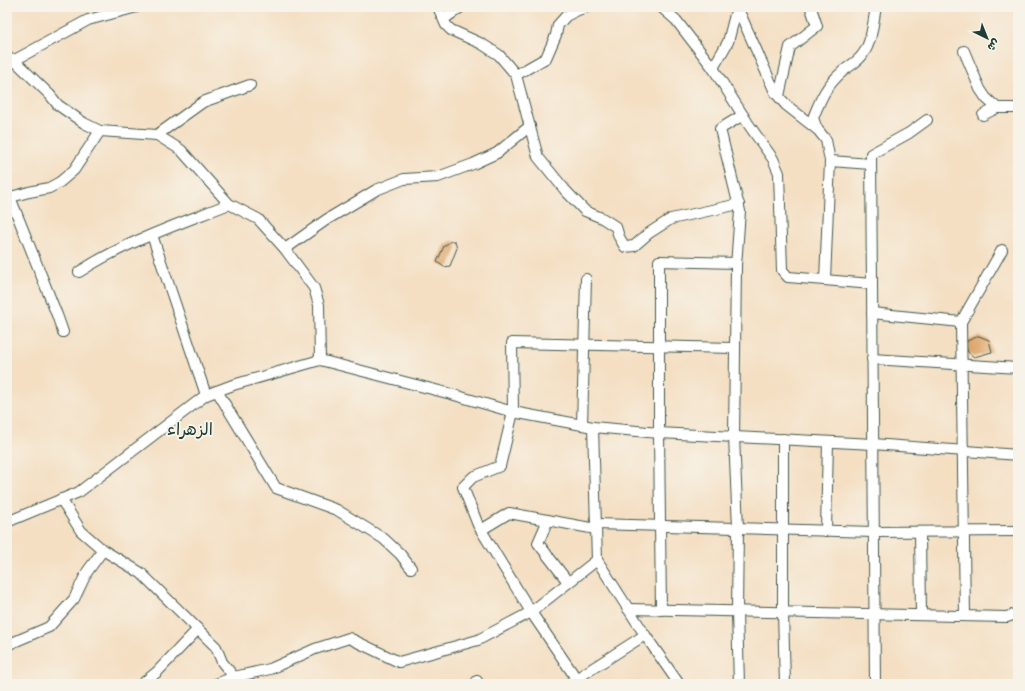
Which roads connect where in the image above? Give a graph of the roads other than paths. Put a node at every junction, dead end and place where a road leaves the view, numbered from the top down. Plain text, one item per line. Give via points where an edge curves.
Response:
1 (137, 7) edge
2 (438, 7) edge
3 (461, 7) edge
4 (588, 7) edge
5 (661, 7) edge
6 (876, 7) edge
7 (737, 8) edge
8 (811, 8) edge
9 (444, 19) junction
10 (964, 51) dead end
11 (10, 59) edge
12 (713, 68) junction
13 (516, 75) junction
14 (250, 85) dead end
15 (779, 96) junction
16 (997, 108) junction
17 (1018, 108) edge
18 (743, 115) junction
19 (983, 115) dead end
20 (927, 120) dead end
21 (530, 126) junction
22 (818, 130) junction
23 (100, 131) junction
24 (157, 136) junction
25 (830, 161) junction
26 (871, 164) junction
27 (9, 198) edge
28 (229, 204) junction
29 (739, 204) junction
30 (152, 235) junction
31 (285, 249) junction
32 (1002, 250) dead end
33 (736, 263) junction
34 (79, 272) dead end
35 (586, 279) dead end
36 (825, 280) junction
37 (872, 284) junction
38 (872, 313) junction
39 (961, 322) junction
40 (63, 332) dead end
41 (584, 344) junction
42 (659, 346) junction
43 (734, 348) junction
44 (872, 359) junction
45 (320, 360) junction
46 (961, 365) junction
47 (1018, 368) edge
48 (216, 391) junction
49 (206, 395) junction
50 (513, 412) junction
51 (582, 425) junction
52 (593, 427) junction
53 (659, 433) junction
54 (734, 437) junction
55 (783, 439) junction
56 (828, 442) junction
57 (873, 444) junction
58 (962, 451) junction
59 (1018, 455) edge
60 (61, 499) junction
61 (548, 520) junction
62 (7, 522) edge
63 (660, 526) junction
64 (596, 527) junction
65 (738, 528) junction
66 (481, 530) junction
67 (783, 530) junction
68 (826, 531) junction
69 (964, 531) junction
70 (1018, 531) edge
71 (874, 532) junction
72 (920, 532) junction
73 (103, 550) junction
74 (597, 560) junction
75 (411, 568) dead end
76 (568, 582) junction
77 (628, 609) junction
78 (660, 610) junction
79 (530, 612) junction
80 (737, 612) junction
81 (783, 612) junction
82 (1018, 613) edge
83 (874, 614) junction
84 (921, 615) junction
85 (965, 616) junction
86 (198, 629) junction
87 (645, 635) junction
88 (7, 645) edge
89 (234, 677) junction
90 (575, 682) edge
91 (142, 684) edge
92 (216, 684) edge
93 (678, 684) edge
94 (739, 684) edge
95 (785, 684) edge
96 (875, 684) edge

1 - 11 street via 88,20
2 - 9 street
3 - 9 street
4 - 13 street via 566,16 558,25 546,58
5 - 12 street via 676,20
6 - 22 street via 864,54 833,80 822,95 813,118
7 - 12 street via 728,42
7 - 15 street
8 - 15 street via 817,26 790,47
9 - 13 street via 451,30 482,44 498,55
10 - 16 street via 980,89
11 - 23 street via 58,105
12 - 18 street
13 - 21 street
14 - 24 street via 203,102
15 - 22 street
16 - 17 street
16 - 19 street
18 - 29 street via 720,129
18 - 36 street via 773,159 778,173 782,270 788,277
20 - 26 street via 871,154
21 - 29 street via 538,157 585,211 616,227 624,247 634,246 648,233 671,219
21 - 31 street via 497,153 474,164 438,177 404,179 376,190 326,220
22 - 25 street via 826,140
23 - 24 street
23 - 27 street via 74,170 60,182 49,188
24 - 28 street via 181,150
25 - 26 street
25 - 36 street
26 - 37 street
27 - 40 street
28 - 30 street
28 - 31 street via 258,219
29 - 33 street
30 - 34 street via 100,259
30 - 49 street
31 - 45 street via 314,288 320,305
32 - 39 street
33 - 42 street via 659,261
33 - 43 street
35 - 41 street
36 - 37 street
37 - 38 street
38 - 39 street
38 - 44 street
39 - 46 street
41 - 42 street
41 - 50 street via 512,343
41 - 51 street
42 - 43 street
42 - 53 street
43 - 54 street
44 - 46 street
44 - 57 street
45 - 48 street
45 - 50 street
46 - 47 street
46 - 58 street
48 - 49 street
48 - 75 street via 276,488 337,510 384,539
49 - 60 street via 79,492
50 - 51 street
50 - 66 street via 500,466 473,477 463,487
51 - 52 street
52 - 53 street
52 - 64 street
53 - 54 street
53 - 63 street
54 - 55 street
54 - 65 street
55 - 56 street
55 - 67 street
56 - 57 street
56 - 68 street
57 - 58 street
57 - 71 street
58 - 59 street
58 - 69 street
60 - 62 street
60 - 73 street via 81,531
61 - 64 street
61 - 66 street via 510,513
61 - 76 street via 538,543
63 - 64 street
63 - 65 street
63 - 78 street
64 - 74 street
65 - 67 street
65 - 80 street
66 - 79 street
67 - 68 street
67 - 81 street
68 - 71 street
69 - 70 street
69 - 72 street
69 - 85 street
71 - 72 street
71 - 83 street
72 - 84 street
73 - 86 street via 141,573
73 - 88 street via 74,599 49,627
74 - 76 street
74 - 77 street
76 - 79 street
77 - 78 street
77 - 87 street
78 - 80 street
79 - 89 street via 478,640 399,662 349,638 315,649 270,669
79 - 90 street
80 - 81 street
80 - 94 street
81 - 83 street
81 - 95 street
82 - 85 street via 1007,617
83 - 84 street
83 - 96 street
84 - 85 street
86 - 89 street via 216,647 222,662
86 - 91 street
87 - 90 street
87 - 93 street
89 - 92 street

